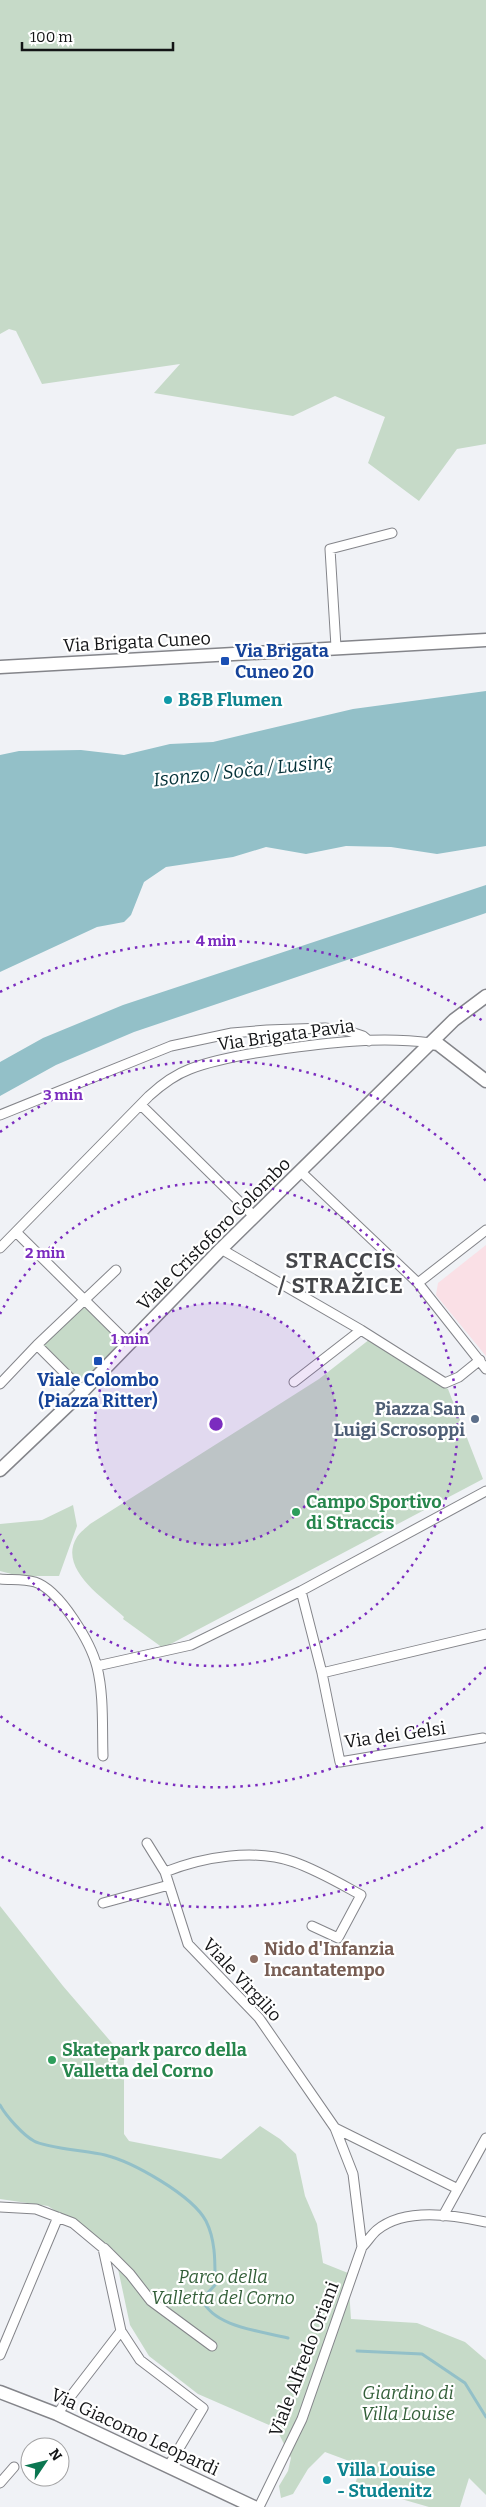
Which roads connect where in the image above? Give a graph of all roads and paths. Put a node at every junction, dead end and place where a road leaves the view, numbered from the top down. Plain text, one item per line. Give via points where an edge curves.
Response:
1 (392, 533) dead end
2 (486, 640) edge
3 (336, 647) junction
4 (0, 667) edge
5 (486, 996) edge
6 (369, 1041) junction
7 (430, 1043) junction
8 (486, 1081) edge
9 (141, 1105) junction
10 (0, 1115) edge
11 (301, 1172) junction
12 (255, 1217) junction
13 (486, 1230) edge
14 (16, 1232) junction
15 (0, 1248) edge
16 (222, 1249) junction
17 (116, 1270) dead end
18 (418, 1283) junction
19 (85, 1299) junction
20 (361, 1330) junction
21 (129, 1344) junction
22 (37, 1345) junction
23 (480, 1360) junction
24 (486, 1369) edge
25 (294, 1382) dead end
26 (0, 1384) edge
27 (82, 1391) junction
28 (0, 1470) edge
29 (486, 1491) edge
30 (0, 1579) edge
31 (301, 1591) junction
32 (486, 1634) edge
33 (97, 1666) junction
34 (322, 1673) junction
35 (483, 1738) dead end
36 (103, 1756) dead end
37 (147, 1843) dead end
38 (165, 1872) junction
39 (169, 1885) junction
40 (103, 1903) dead end
41 (312, 1926) dead end
42 (335, 2128) junction
43 (486, 2138) edge
44 (458, 2189) junction
45 (0, 2207) edge
46 (443, 2216) junction
47 (58, 2217) junction
48 (486, 2222) edge
49 (362, 2247) junction
50 (103, 2248) junction
51 (121, 2331) junction
52 (212, 2346) dead end
53 (0, 2355) edge
54 (0, 2392) edge
55 (57, 2414) junction
56 (168, 2467) junction
57 (14, 2468) dead end
58 (0, 2483) edge
59 (254, 2507) edge
60 (259, 2507) edge

1 - 3 street via 330,549
2 - 3 main road, Via Brigata Cuneo
3 - 4 main road, Via Brigata Cuneo
5 - 7 main road, Viale Cristoforo Colombo via 465,1010
6 - 7 street, Via Brigata Pavia via 395,1039
6 - 9 street, Via Brigata Pavia via 244,1055 190,1068 160,1086
6 - 10 street via 363,1036 325,1028 224,1035 171,1046
7 - 8 main road, Via Brigata Pavia via 438,1044
7 - 11 main road, Viale Cristoforo Colombo
9 - 12 street
9 - 14 street, Via Brigata Pavia
11 - 12 main road, Viale Cristoforo Colombo
11 - 18 street
12 - 16 main road, Viale Cristoforo Colombo
13 - 18 street
14 - 15 street, Via Brigata Pavia
14 - 19 street
16 - 20 street
16 - 21 main road, Viale Cristoforo Colombo
17 - 19 street
18 - 23 street
19 - 21 street
19 - 22 street
20 - 23 street via 445,1383 459,1378
20 - 25 street
21 - 27 main road, Viale Cristoforo Colombo
22 - 26 street
22 - 27 street
23 - 24 street
27 - 28 main road, Viale Cristoforo Colombo
29 - 31 street
30 - 33 street via 36,1582 58,1597 73,1618
31 - 33 street via 191,1645
31 - 34 street, Via dei Gelsi
32 - 34 street
33 - 36 street via 102,1703
34 - 35 street, Via dei Gelsi via 340,1762
37 - 38 street, Viale Virgilio
38 - 39 street, Viale Virgilio
38 - 41 street via 191,1862 260,1855 294,1862 360,1894 338,1938
39 - 40 street
39 - 42 street, Viale Virgilio via 188,1944 259,2018
42 - 44 street, Viale Virgilio
42 - 49 street, Viale Virgilio via 352,2174
43 - 44 street
44 - 46 street
45 - 47 street via 36,2209
46 - 48 street
46 - 49 street via 397,2218 377,2230
47 - 50 street via 73,2223
47 - 53 street
49 - 60 street, Viale Alfredo Oriani via 302,2419
50 - 51 street
50 - 52 street via 130,2274 151,2301
51 - 55 street
51 - 56 street via 140,2360 203,2408
54 - 55 main road, Via Giacomo Leopardi
55 - 56 main road, Via Giacomo Leopardi
56 - 59 main road, Via Giacomo Leopardi
57 - 58 street

